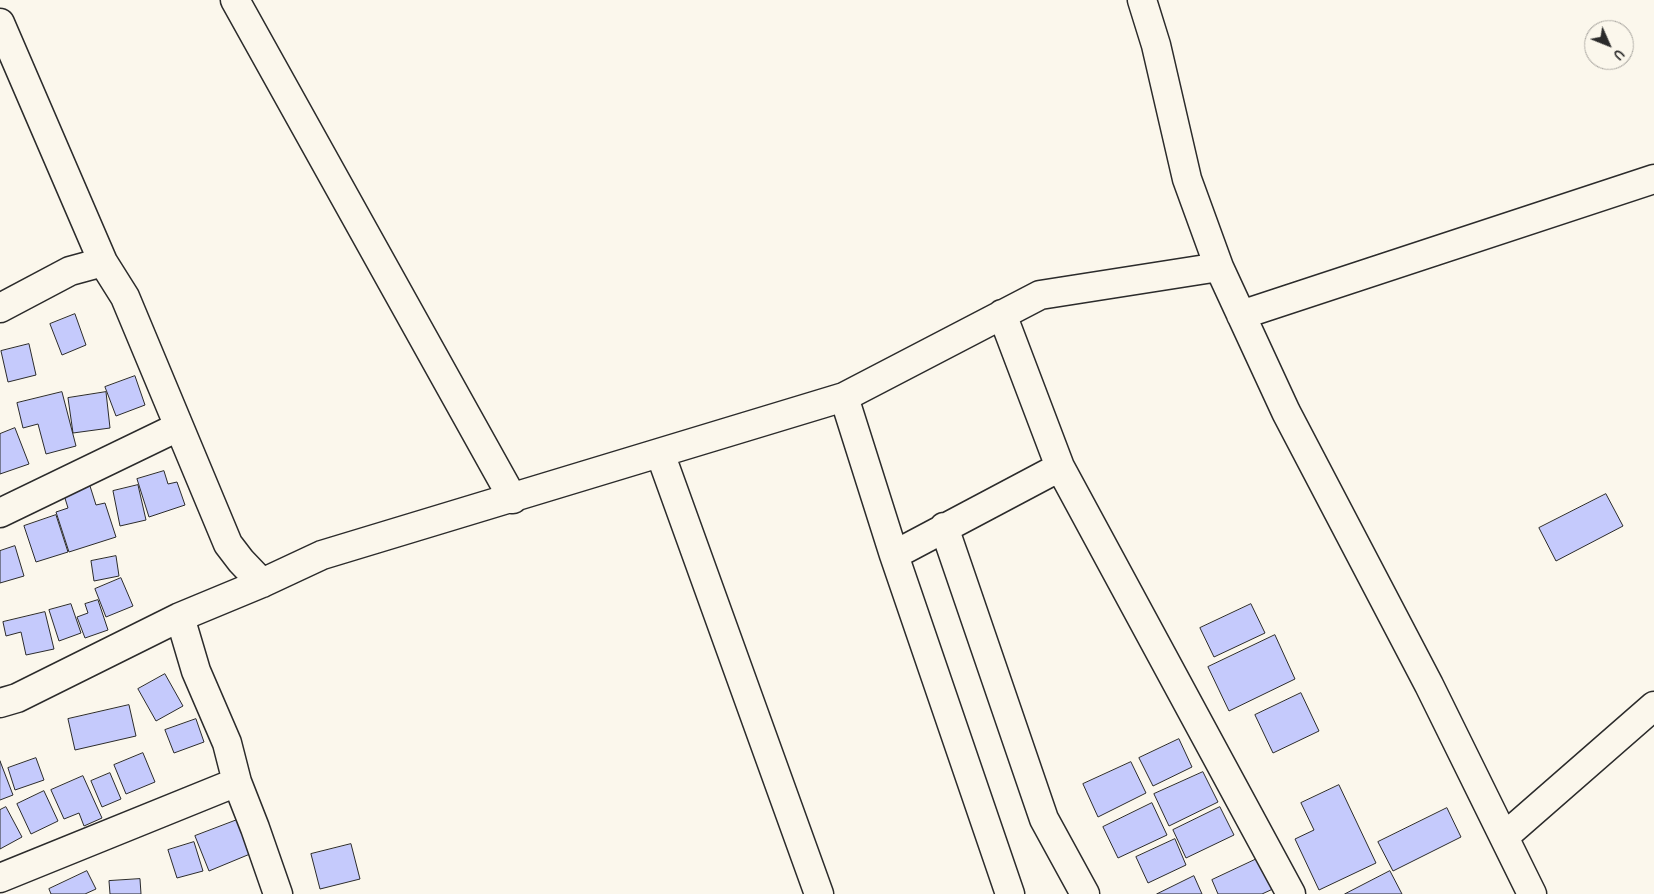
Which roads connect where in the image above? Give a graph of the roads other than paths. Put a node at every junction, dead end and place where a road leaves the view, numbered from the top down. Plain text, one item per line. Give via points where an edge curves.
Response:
1 (235, 0) edge
2 (1142, 0) edge
3 (0, 23) edge
4 (8, 64) edge
5 (1654, 179) edge
6 (103, 262) junction
7 (1219, 266) junction
8 (0, 308) edge
9 (1002, 314) junction
10 (1241, 315) junction
11 (844, 397) junction
12 (178, 427) junction
13 (660, 454) junction
14 (1060, 467) junction
15 (514, 499) junction
16 (0, 513) edge
17 (944, 528) junction
18 (894, 555) junction
19 (262, 583) junction
20 (180, 617) junction
21 (0, 701) edge
22 (1654, 706) edge
23 (237, 782) junction
24 (1504, 837) junction
25 (0, 878) edge
26 (278, 894) edge
27 (819, 894) edge
28 (1010, 894) edge
29 (1085, 894) edge
30 (1291, 894) edge
31 (1532, 894) edge

1 - 15 street
2 - 7 street via 1156,45 1187,179
3 - 4 street
4 - 6 street
5 - 10 street
6 - 8 street via 70,271
6 - 12 street via 125,297
7 - 9 street via 1040,295
7 - 10 street
9 - 11 street
9 - 14 street
10 - 24 street via 1286,412 1429,685
11 - 13 street
11 - 18 street
12 - 16 street
12 - 19 street via 228,544
13 - 15 street
13 - 27 street
14 - 17 street
14 - 30 street
15 - 19 street via 322,555
17 - 18 street
17 - 29 street via 1044,819
18 - 28 street
19 - 20 street
20 - 21 street via 17,698
20 - 23 street via 196,672 227,743
22 - 24 street
23 - 25 street
23 - 26 street
24 - 31 street

